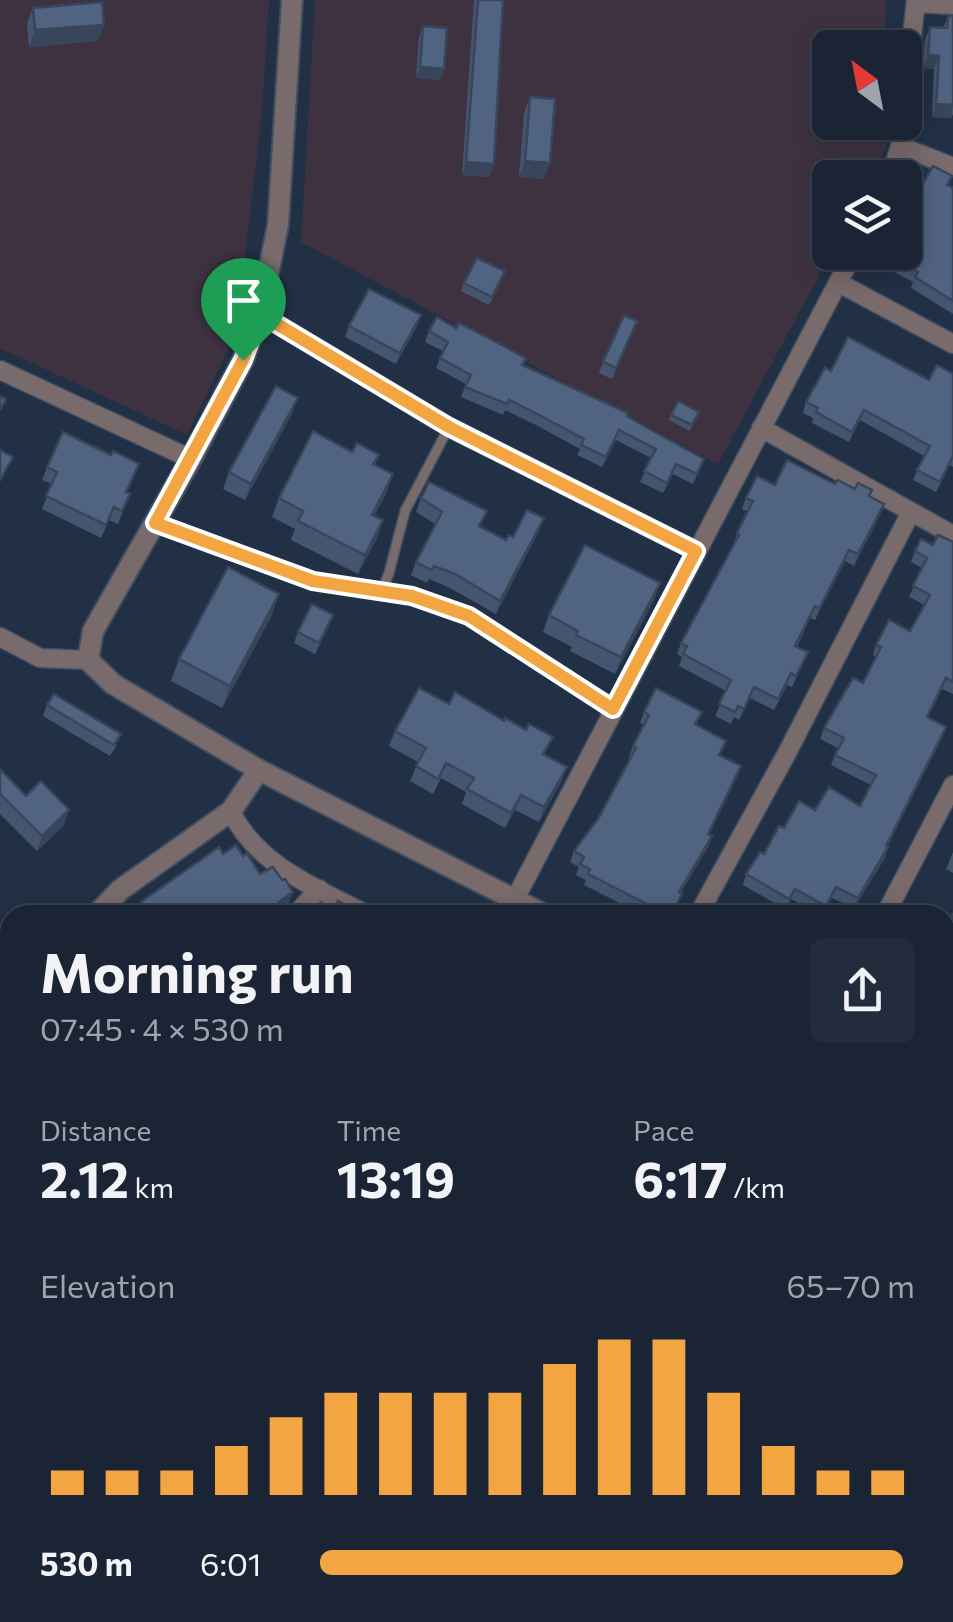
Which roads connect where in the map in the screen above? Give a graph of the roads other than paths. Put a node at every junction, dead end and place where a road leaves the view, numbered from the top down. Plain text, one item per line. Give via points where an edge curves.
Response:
1 (292, 0) edge
2 (916, 1) edge
3 (953, 6) edge
4 (913, 30) edge
5 (900, 140) edge
6 (900, 146) junction
7 (896, 160) edge
8 (953, 167) edge
9 (845, 270) edge
10 (839, 283) junction
11 (260, 314) junction
12 (953, 344) edge
13 (0, 370) edge
14 (449, 427) junction
15 (762, 428) junction
16 (191, 460) junction
17 (911, 512) junction
18 (155, 523) junction
19 (953, 534) edge
20 (696, 551) junction
21 (380, 593) junction
22 (0, 636) edge
23 (88, 660) junction
24 (613, 709) junction
25 (260, 770) junction
26 (953, 785) edge
27 (231, 811) junction
28 (319, 890) junction
29 (516, 899) junction
30 (106, 905) edge
31 (304, 905) edge
32 (348, 905) edge
33 (527, 905) edge
34 (704, 905) edge
35 (890, 905) edge

1 - 11 street via 278,225
2 - 3 street
2 - 4 street
5 - 6 street
6 - 7 street
6 - 8 street
9 - 10 street
10 - 12 street
10 - 15 street
11 - 14 street
11 - 16 street
13 - 16 street
14 - 20 street
14 - 21 lane via 405,511
15 - 17 street
15 - 20 street
16 - 18 street
17 - 19 street
17 - 34 street
18 - 21 lane via 313,581
18 - 23 street via 93,631
20 - 24 street
21 - 24 lane via 412,596 469,616
22 - 23 street via 40,658
23 - 25 street via 112,684
24 - 29 street
25 - 27 street
25 - 29 street
26 - 35 street
27 - 28 street via 254,846
27 - 30 street
28 - 31 street
28 - 32 street
29 - 33 street

